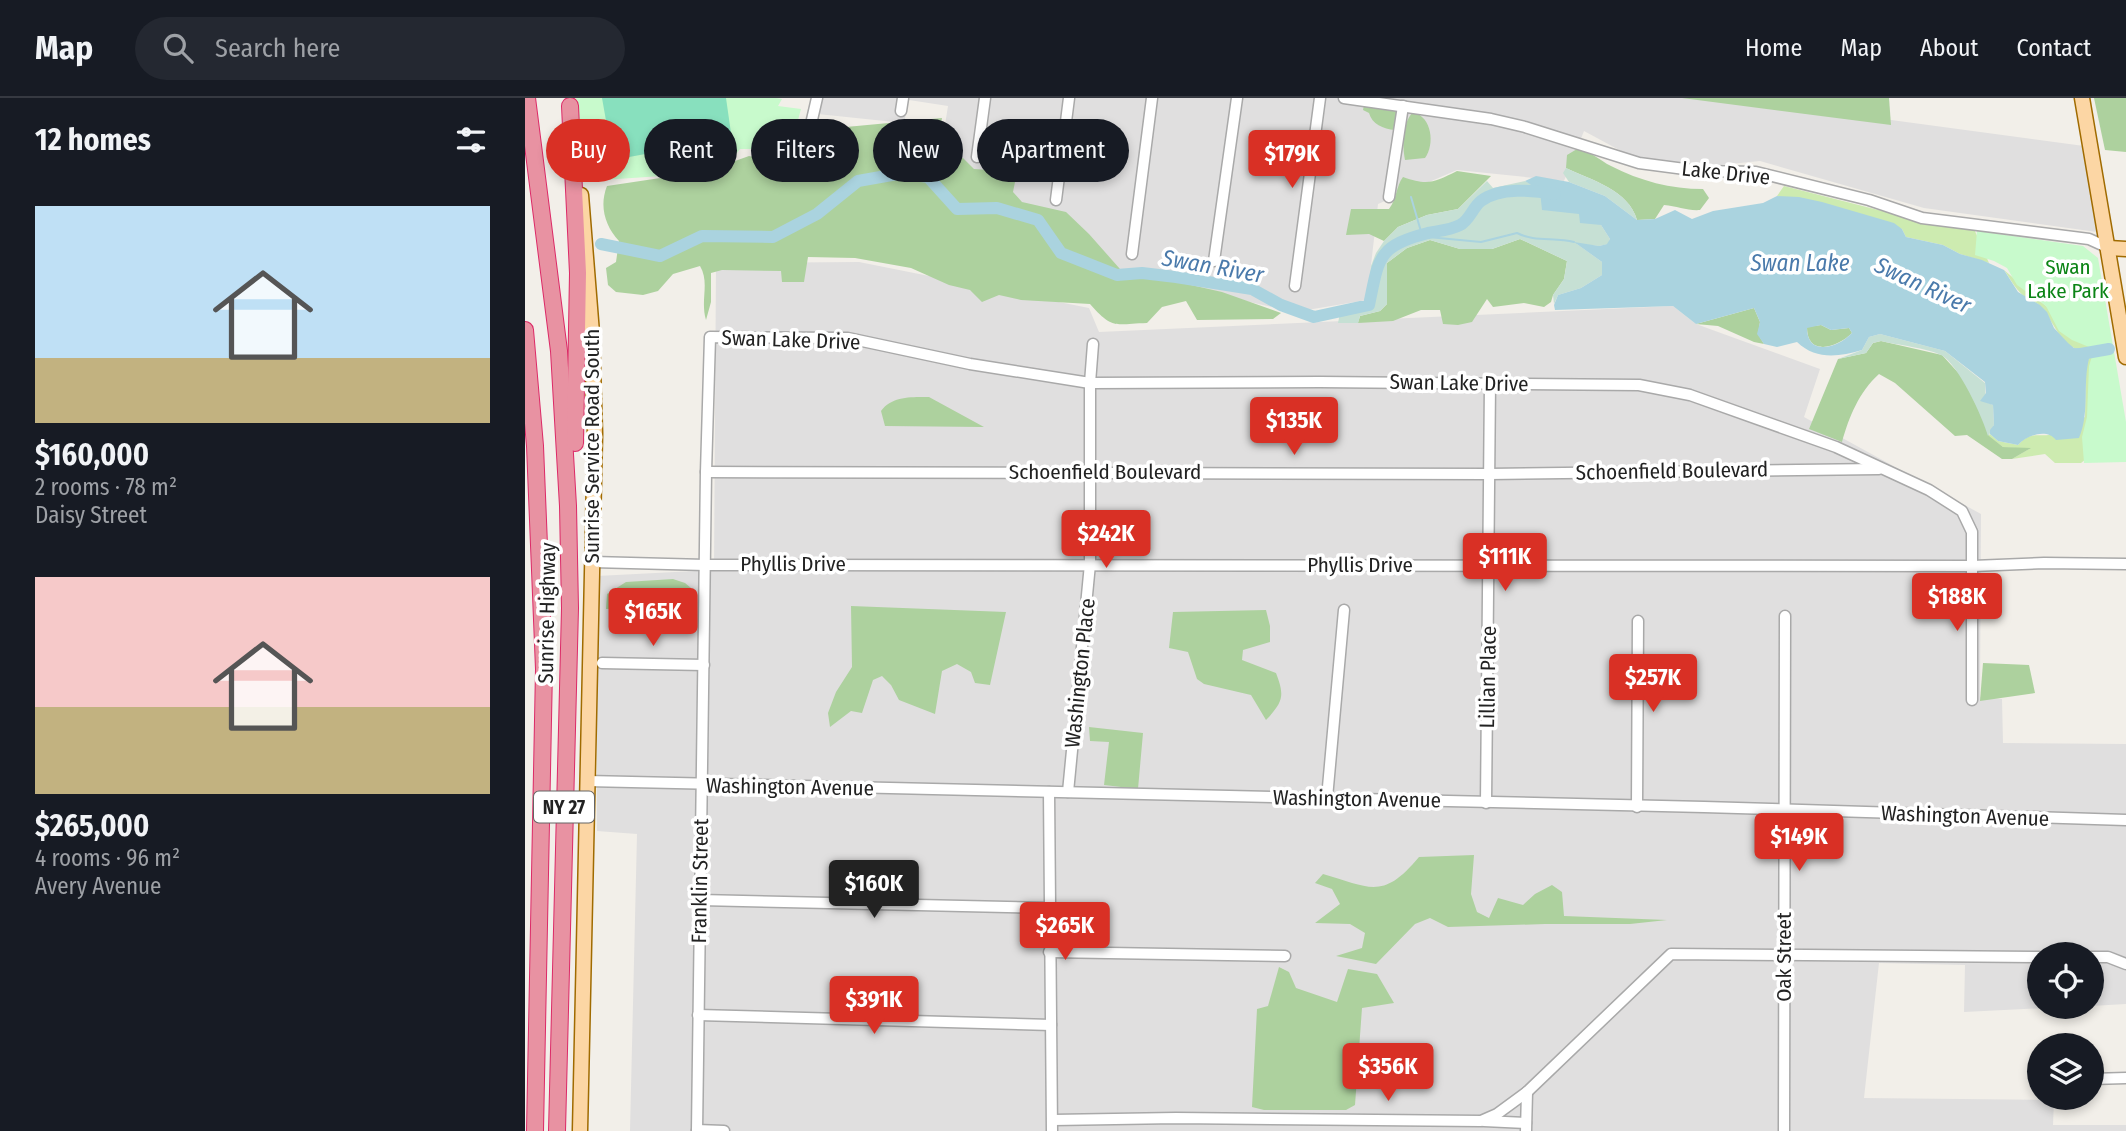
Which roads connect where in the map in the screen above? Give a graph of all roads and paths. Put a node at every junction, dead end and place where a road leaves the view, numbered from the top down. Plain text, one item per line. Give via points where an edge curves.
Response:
1 (527, 98) edge
2 (817, 98) edge
3 (903, 98) edge
4 (985, 98) edge
5 (1069, 98) edge
6 (1152, 98) edge
7 (1237, 98) edge
8 (1320, 98) edge
9 (1344, 98) edge
10 (2082, 98) edge
11 (569, 102) edge
12 (1402, 106) junction
13 (901, 111) dead end
14 (812, 119) edge
15 (982, 119) edge
16 (1389, 197) dead end
17 (1056, 200) dead end
18 (2109, 248) junction
19 (2126, 249) edge
20 (1132, 254) dead end
21 (1214, 261) dead end
22 (1294, 286) dead end
23 (525, 330) edge
24 (710, 337) joint
25 (1093, 344) dead end
26 (2126, 357) edge
27 (1090, 383) junction
28 (1490, 383) junction
29 (1882, 468) junction
30 (706, 472) junction
31 (1091, 472) junction
32 (1489, 474) junction
33 (570, 556) junction
34 (593, 562) junction
35 (1090, 564) junction
36 (2126, 564) edge
37 (705, 565) junction
38 (1489, 565) junction
39 (1973, 566) junction
40 (1344, 610) dead end
41 (1785, 616) dead end
42 (1638, 621) dead end
43 (602, 663) dead end
44 (703, 665) junction
45 (1972, 700) dead end
46 (587, 781) junction
47 (701, 785) junction
48 (1049, 792) junction
49 (1068, 792) junction
50 (1327, 798) junction
51 (1486, 803) junction
52 (1637, 807) junction
53 (1784, 811) junction
54 (2126, 820) edge
55 (700, 900) junction
56 (1049, 908) junction
57 (1049, 952) junction
58 (1784, 955) junction
59 (1285, 956) dead end
60 (2027, 957) edge
61 (2104, 957) edge
62 (2126, 964) edge
63 (698, 1016) junction
64 (1051, 1025) junction
65 (2126, 1078) edge
66 (2104, 1079) edge
67 (1527, 1092) junction
68 (1177, 1118) junction
69 (1390, 1118) junction
70 (1481, 1121) junction
71 (1053, 1125) edge
72 (1526, 1127) edge
73 (535, 1131) edge
74 (557, 1131) edge
75 (580, 1131) edge
76 (697, 1131) edge
77 (724, 1131) edge
78 (1177, 1131) edge
79 (1390, 1131) edge
80 (1784, 1131) edge

1 - 33 highway, Sunrise Highway / NY 27 via 560,363
2 - 14 street
3 - 13 street
4 - 15 street
5 - 17 street
6 - 20 street
7 - 21 street
8 - 22 street
9 - 12 street, Lake Drive
10 - 18 main road
11 - 33 highway via 578,286
11 - 34 main road, Sunrise Service Road South via 592,333
12 - 16 street
12 - 18 street, Lake Drive via 1525,127 1639,163 1756,172 1922,218 2089,239
18 - 19 main road
18 - 26 main road
23 - 73 highway, Sunrise Highway / NY 27 via 544,669
24 - 27 street, Swan Lake Drive via 848,338
24 - 30 street, Franklin Street
25 - 27 street, Washington Place
27 - 28 street, Swan Lake Drive
27 - 31 street, Washington Place
28 - 29 street, Swan Lake Drive via 1661,388 1836,447
28 - 32 street, Lillian Place
29 - 32 street, Schoenfield Boulevard
29 - 39 street, Swan Lake Drive via 1929,489 1962,511 1972,532
30 - 31 street, Schoenfield Boulevard
30 - 37 street, Franklin Street
31 - 32 street, Schoenfield Boulevard
31 - 35 street, Washington Place
32 - 38 street, Lillian Place
33 - 74 highway, Sunrise Highway / NY 27
34 - 37 street, Phyllis Drive
34 - 46 main road, Sunrise Service Road South
35 - 37 street, Phyllis Drive
35 - 38 street, Phyllis Drive
35 - 49 street, Washington Place
36 - 39 street, Phyllis Drive
37 - 44 street, Franklin Street
38 - 39 street, Phyllis Drive
38 - 51 street, Lillian Place
39 - 45 street, Swan Lake Drive
40 - 50 street
41 - 53 street, Oak Street
42 - 52 street
43 - 44 street
44 - 47 street, Franklin Street
46 - 47 street, Washington Avenue
46 - 75 main road, Sunrise Service Road South
47 - 48 street, Washington Avenue
47 - 55 street, Franklin Street
48 - 49 street, Washington Avenue
48 - 56 street
49 - 50 street, Washington Avenue
50 - 51 street, Washington Avenue
51 - 52 street, Washington Avenue
52 - 53 street, Washington Avenue
53 - 54 street, Washington Avenue
53 - 58 street, Oak Street
55 - 56 street
55 - 63 street, Franklin Street
56 - 57 street
57 - 59 street
57 - 64 street
58 - 60 street
58 - 67 street via 1671,954
58 - 80 street, Oak Street
61 - 62 street
63 - 64 street
63 - 76 street, Franklin Street
64 - 71 street
65 - 66 street
67 - 70 street
67 - 72 street
68 - 69 street
68 - 71 street
68 - 78 street
69 - 70 street
69 - 79 street
70 - 72 street
76 - 77 street

